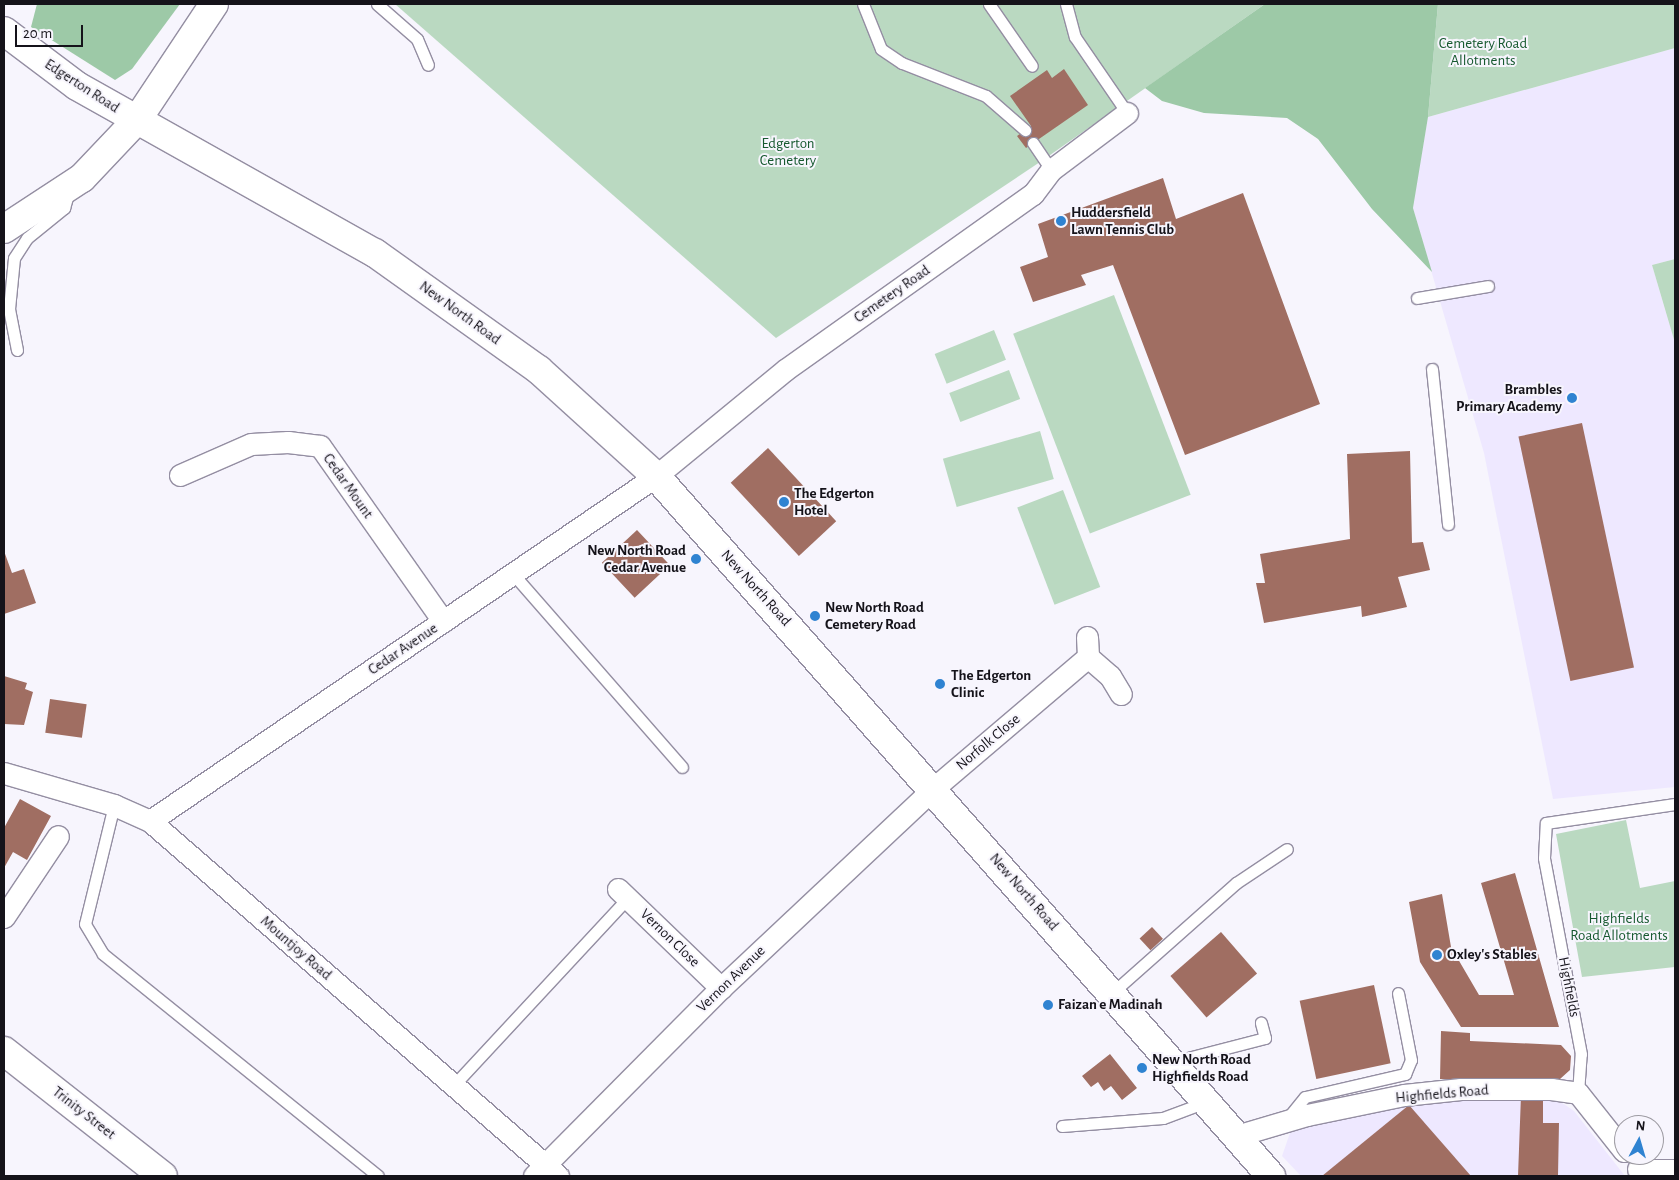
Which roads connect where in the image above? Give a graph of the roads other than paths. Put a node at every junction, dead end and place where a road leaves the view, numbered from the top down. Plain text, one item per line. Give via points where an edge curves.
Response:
1 (214, 4) edge
2 (377, 4) edge
3 (863, 4) edge
4 (989, 4) edge
5 (1066, 4) edge
6 (4, 32) edge
7 (428, 64) dead end
8 (1032, 66) dead end
9 (1127, 113) joint
10 (137, 120) junction
11 (1025, 130) dead end
12 (1033, 143) dead end
13 (1051, 170) junction
14 (68, 186) junction
15 (4, 229) edge
16 (1488, 286) dead end
17 (1417, 298) dead end
18 (16, 350) dead end
19 (1432, 369) dead end
20 (180, 475) dead end
21 (656, 476) junction
22 (1448, 524) dead end
23 (514, 575) junction
24 (443, 621) junction
25 (1121, 694) dead end
26 (682, 767) dead end
27 (4, 773) edge
28 (934, 788) junction
29 (1675, 804) edge
30 (114, 805) junction
31 (150, 821) junction
32 (58, 836) dead end
33 (1287, 849) dead end
34 (623, 893) joint
35 (4, 917) edge
36 (721, 988) junction
37 (1112, 993) junction
38 (1398, 993) dead end
39 (1261, 1024) dead end
40 (4, 1051) edge
41 (1172, 1062) junction
42 (453, 1086) junction
43 (1578, 1093) junction
44 (1206, 1102) junction
45 (1284, 1122) junction
46 (1062, 1126) dead end
47 (1236, 1136) junction
48 (1614, 1138) edge
49 (1636, 1167) edge
50 (1675, 1170) edge
51 (545, 1173) edge
52 (162, 1176) edge
53 (378, 1176) edge
54 (1271, 1176) edge

1 - 10 main road
2 - 7 lane via 417,39
3 - 11 lane via 881,49 902,63 986,96
4 - 8 lane
5 - 9 lane via 1075,37
6 - 10 main road, Edgerton Road via 77,86
9 - 13 street, Cemetery Road
10 - 14 main road
10 - 21 main road, New North Road via 375,252 539,370
12 - 13 lane
13 - 21 street, Cemetery Road via 1033,194 785,370
14 - 15 main road
14 - 18 lane via 64,208 27,238 14,258 9,310
16 - 17 lane
19 - 22 lane
20 - 24 street, Cedar Mount via 251,444 288,442 320,446
21 - 23 street, Cedar Avenue
21 - 28 main road, New North Road
23 - 24 street, Cedar Avenue
23 - 26 lane
24 - 31 street, Cedar Avenue
25 - 28 street, Norfolk Close via 1087,647
27 - 30 street, Mountjoy Road
28 - 36 street, Vernon Avenue
28 - 37 main road, New North Road
29 - 43 lane, Highfields via 1546,823 1544,858 1581,1054
30 - 31 street, Mountjoy Road
30 - 53 lane via 85,924 103,954
31 - 42 street, Mountjoy Road
32 - 35 street
33 - 37 lane via 1236,883
34 - 36 street, Vernon Close
34 - 42 lane
36 - 51 street, Vernon Avenue
37 - 41 main road, New North Road
38 - 45 lane via 1411,1060 1405,1074 1305,1097
39 - 41 lane via 1265,1038
40 - 52 main road, Trinity Street
41 - 44 main road, New North Road
42 - 51 street, Mountjoy Road
43 - 45 street, Highfields Road via 1460,1089 1404,1095
43 - 48 street
44 - 46 lane via 1163,1118
44 - 47 main road, New North Road
45 - 47 street, Highfields Road
47 - 54 main road, New North Road
49 - 50 street

